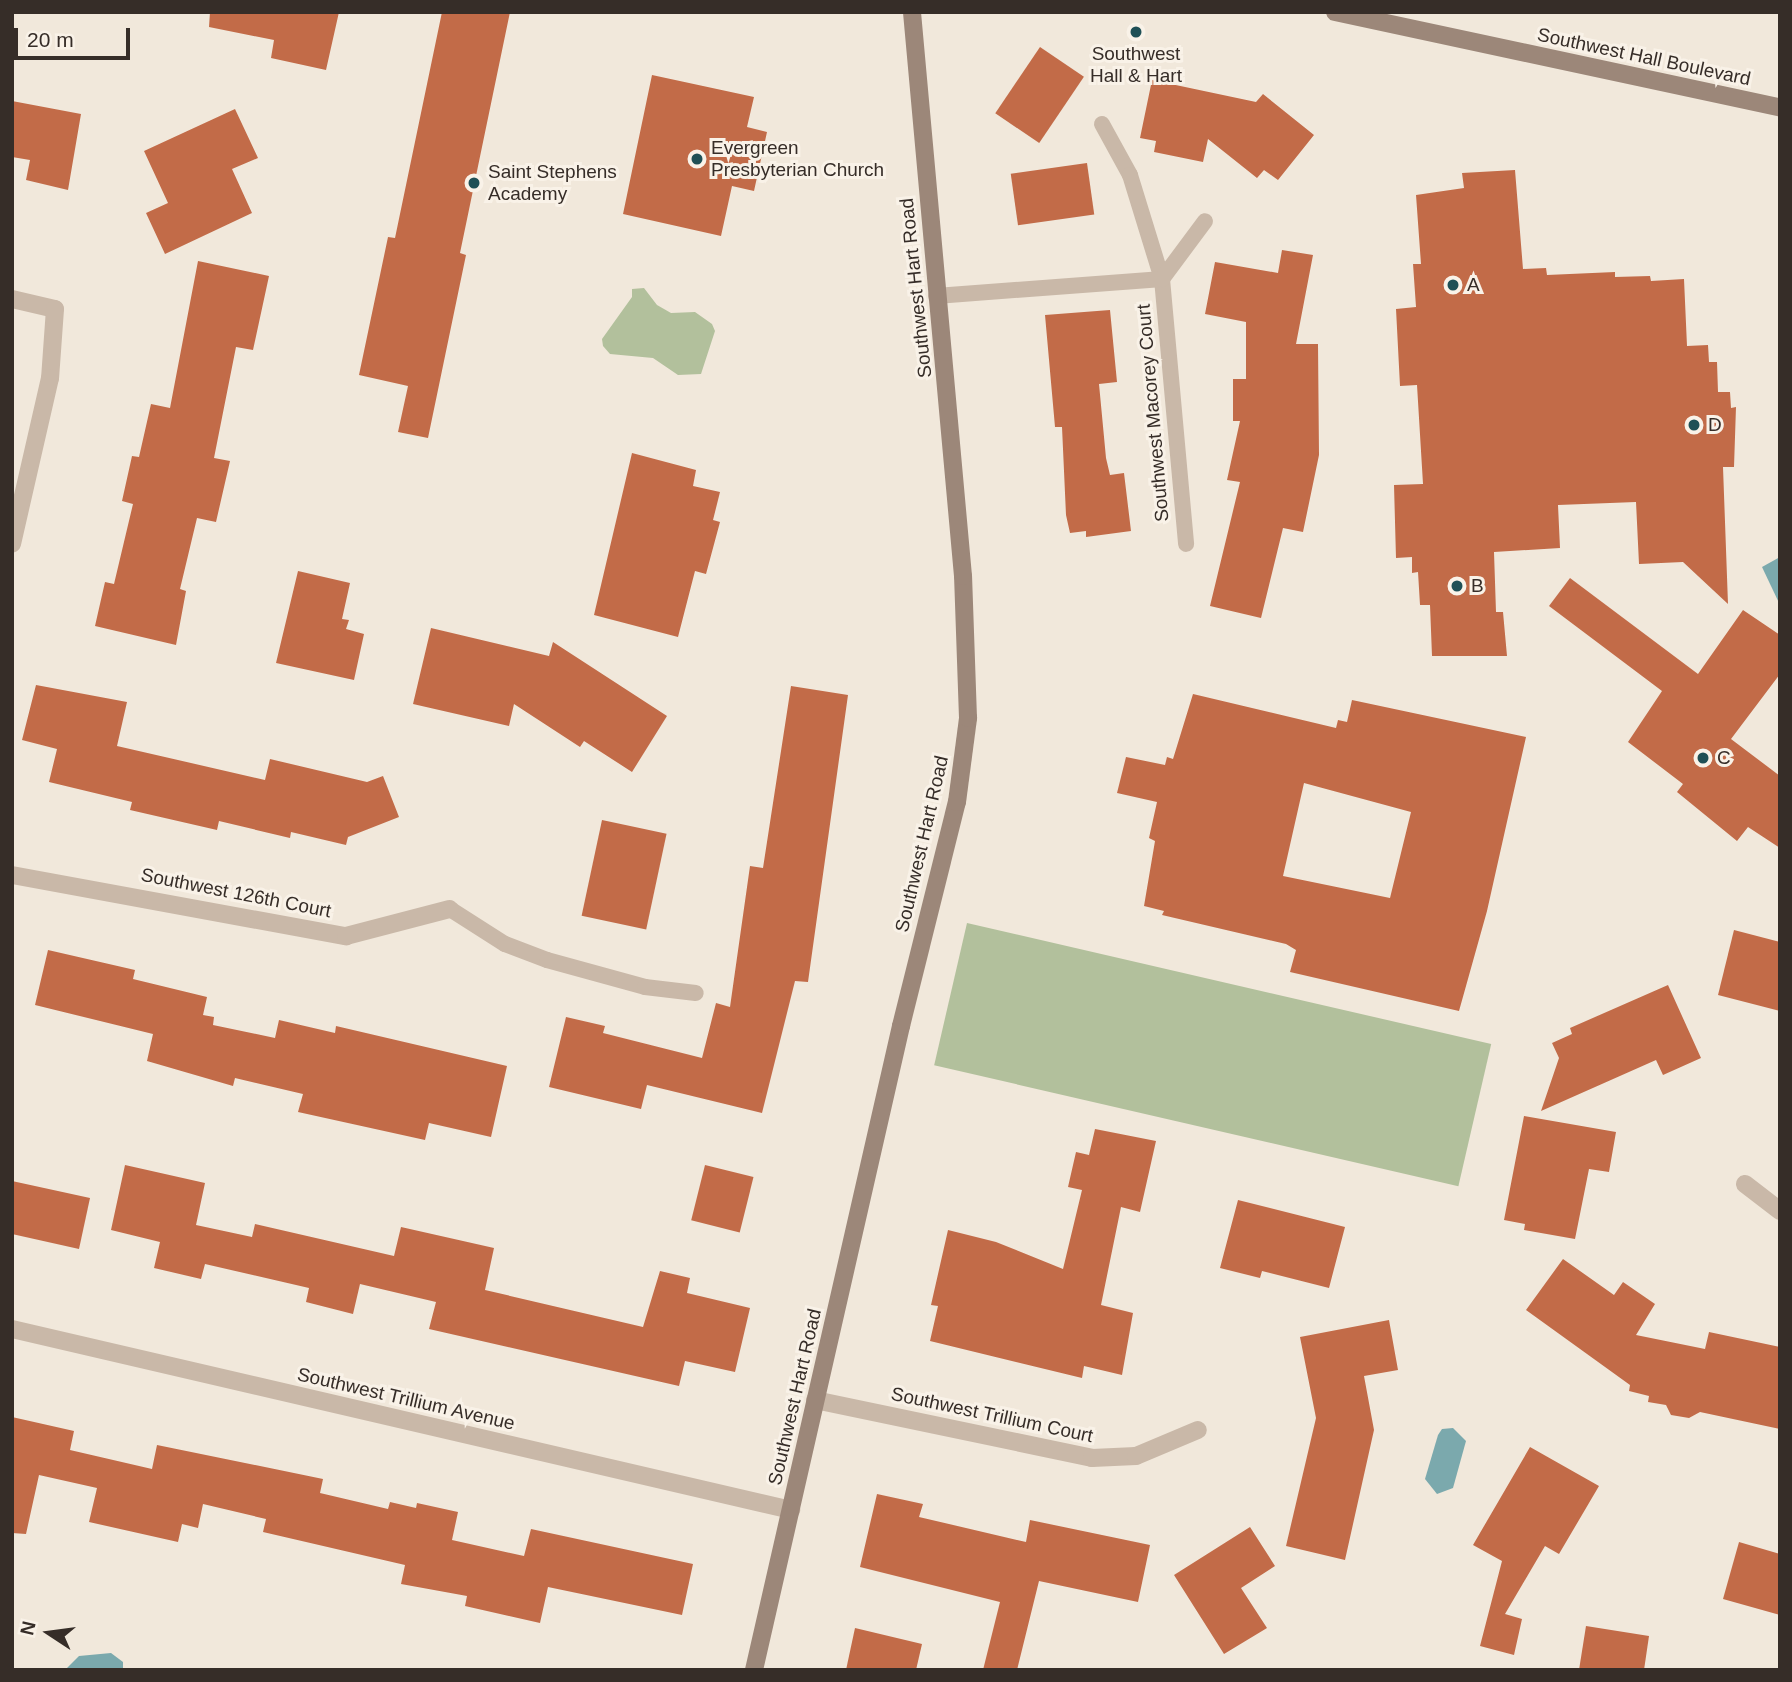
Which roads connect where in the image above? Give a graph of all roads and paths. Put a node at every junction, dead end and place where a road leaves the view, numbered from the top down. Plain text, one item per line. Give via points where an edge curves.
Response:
1 (912, 12) edge
2 (1335, 12) edge
3 (1780, 107) edge
4 (1102, 124) dead end
5 (1205, 220) dead end
6 (1162, 279) junction
7 (936, 296) junction
8 (12, 299) edge
9 (12, 544) edge
10 (1186, 544) dead end
11 (12, 875) edge
12 (450, 909) joint
13 (696, 993) dead end
14 (1745, 1184) dead end
15 (1780, 1211) edge
16 (12, 1329) edge
17 (816, 1400) junction
18 (1198, 1430) dead end
19 (791, 1510) junction
20 (754, 1670) edge

1 - 7 street, Southwest Hart Road
2 - 3 street, Southwest Hall Boulevard
4 - 6 lane, Southwest Macorey Court via 1130,175
5 - 6 lane, Southwest Macorey Court
6 - 7 lane, Southwest Macorey Court
6 - 10 lane, Southwest Macorey Court
7 - 17 street, Southwest Hart Road via 967,621 968,718 957,802
8 - 9 street via 55,309 50,377
11 - 12 street, Southwest 126th Court via 346,936
12 - 13 lane via 505,944 547,960 645,987
14 - 15 street
16 - 19 street, Southwest Trillium Avenue
17 - 18 street, Southwest Trillium Court via 1092,1458 1136,1456
17 - 19 street, Southwest Hart Road
19 - 20 street, Southwest Hart Road

